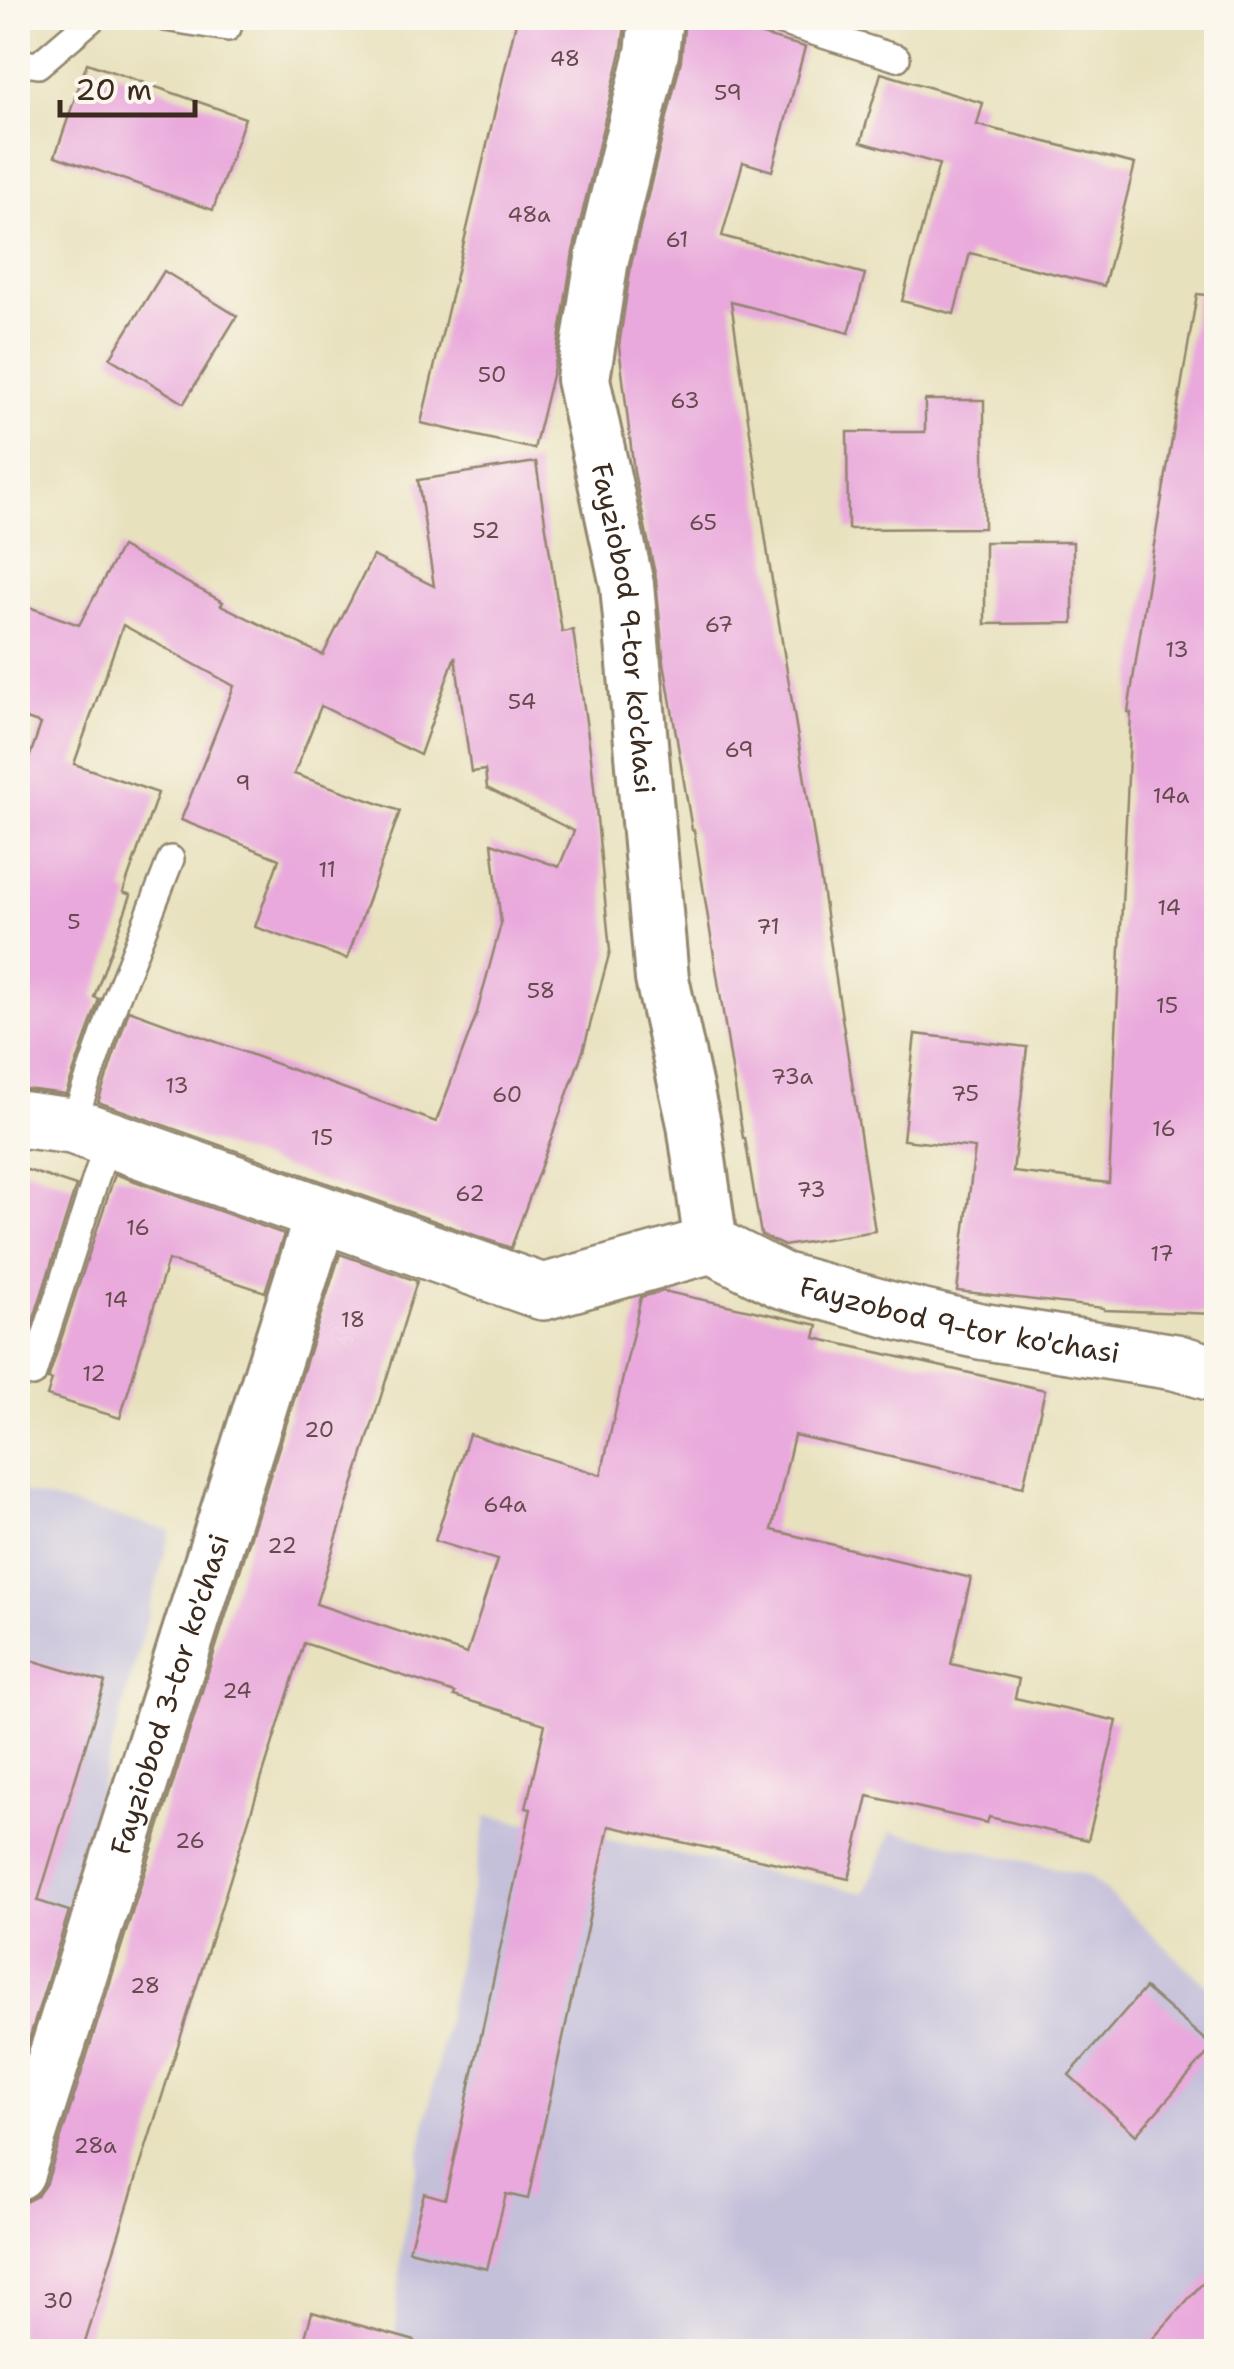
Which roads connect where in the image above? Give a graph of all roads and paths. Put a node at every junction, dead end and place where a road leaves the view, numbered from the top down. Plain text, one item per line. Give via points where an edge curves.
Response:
1 (93, 18) edge
2 (165, 18) edge
3 (231, 18) edge
4 (656, 18) edge
5 (769, 18) edge
6 (898, 58) dead end
7 (18, 62) edge
8 (172, 858) dead end
9 (18, 1119) edge
10 (90, 1133) junction
11 (321, 1215) junction
12 (712, 1245) junction
13 (33, 1374) dead end
14 (1216, 1374) edge
15 (18, 2173) edge

1 - 7 lane via 38,65
2 - 3 lane via 228,28
4 - 12 street, Fayziobod 9-tor ko'chasi via 602,259 583,379 628,585 662,978
5 - 6 lane
8 - 10 lane via 116,999
9 - 10 street
10 - 11 street
10 - 13 lane
11 - 12 street via 544,1292
11 - 15 street, Fayziobod 3-tor ko'chasi
12 - 14 street, Fayzobod 9-tor ko'chasi via 782,1280 898,1312

